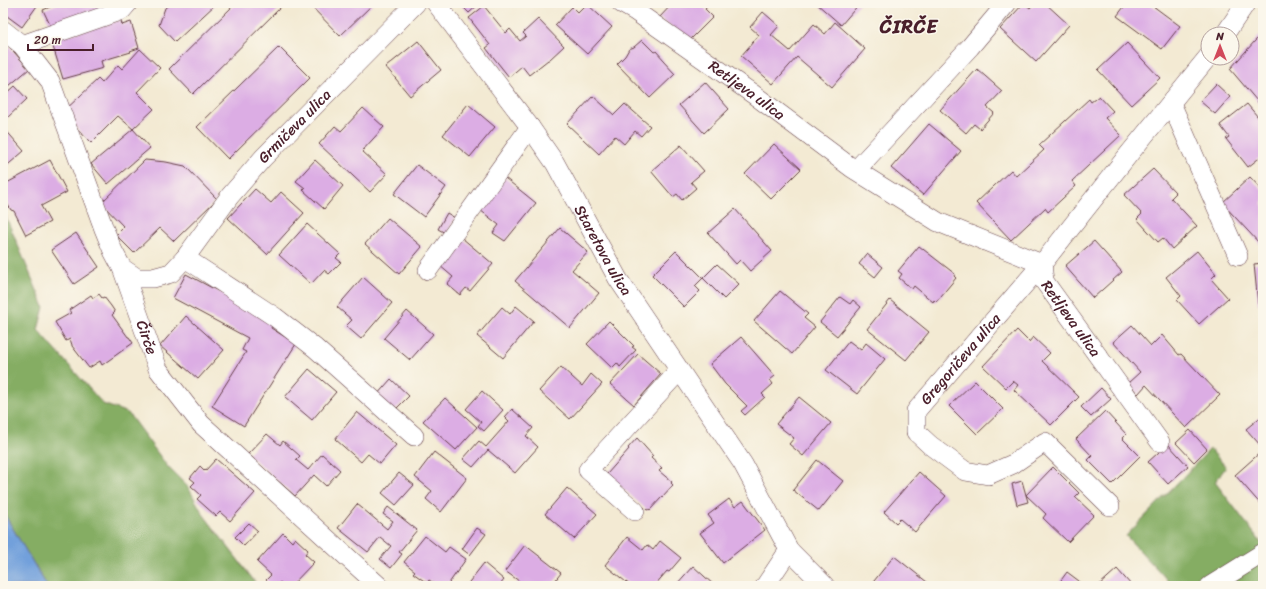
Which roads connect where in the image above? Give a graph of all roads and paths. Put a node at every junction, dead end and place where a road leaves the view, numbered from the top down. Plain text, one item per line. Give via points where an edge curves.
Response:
1 (128, 3) edge
2 (416, 3) edge
3 (436, 3) edge
4 (1007, 3) edge
5 (1246, 3) edge
6 (635, 6) edge
7 (1230, 26) edge
8 (3, 30) edge
9 (22, 45) junction
10 (1201, 66) edge
11 (1171, 103) junction
12 (530, 127) junction
13 (856, 170) junction
14 (1238, 256) dead end
15 (185, 258) junction
16 (1042, 264) junction
17 (122, 268) junction
18 (428, 270) dead end
19 (680, 371) junction
20 (414, 436) dead end
21 (1160, 442) dead end
22 (1110, 506) dead end
23 (635, 511) dead end
24 (789, 550) junction
25 (1263, 553) edge
26 (379, 586) edge
27 (765, 586) edge
28 (825, 586) edge
29 (1210, 586) edge

1 - 9 street via 122,10
2 - 15 street, Grmičeva ulica via 263,158 230,196
3 - 12 street, Staretova ulica
4 - 13 street via 970,47
5 - 7 street
6 - 13 street, Retljeva ulica
8 - 9 street, Čirče
9 - 17 street, Čirče via 50,81 104,229
10 - 11 street, Gregoričeva ulica
11 - 14 street
11 - 16 street, Gregoričeva ulica
12 - 18 street
12 - 19 street, Staretova ulica via 555,162 618,279
13 - 16 street, Retljeva ulica via 938,222
15 - 17 street, Grmičeva ulica via 171,273 153,278 137,278
15 - 20 street via 275,317 315,348
16 - 21 street, Retljeva ulica via 1044,281
16 - 22 street, Gregoričeva ulica via 916,411 916,432 965,471 988,475 1013,464 1045,442
17 - 26 street, Čirče via 158,369 201,424
19 - 23 street via 588,470
19 - 24 street, Staretova ulica via 743,464
24 - 27 street
24 - 28 street, Staretova ulica
25 - 29 street

